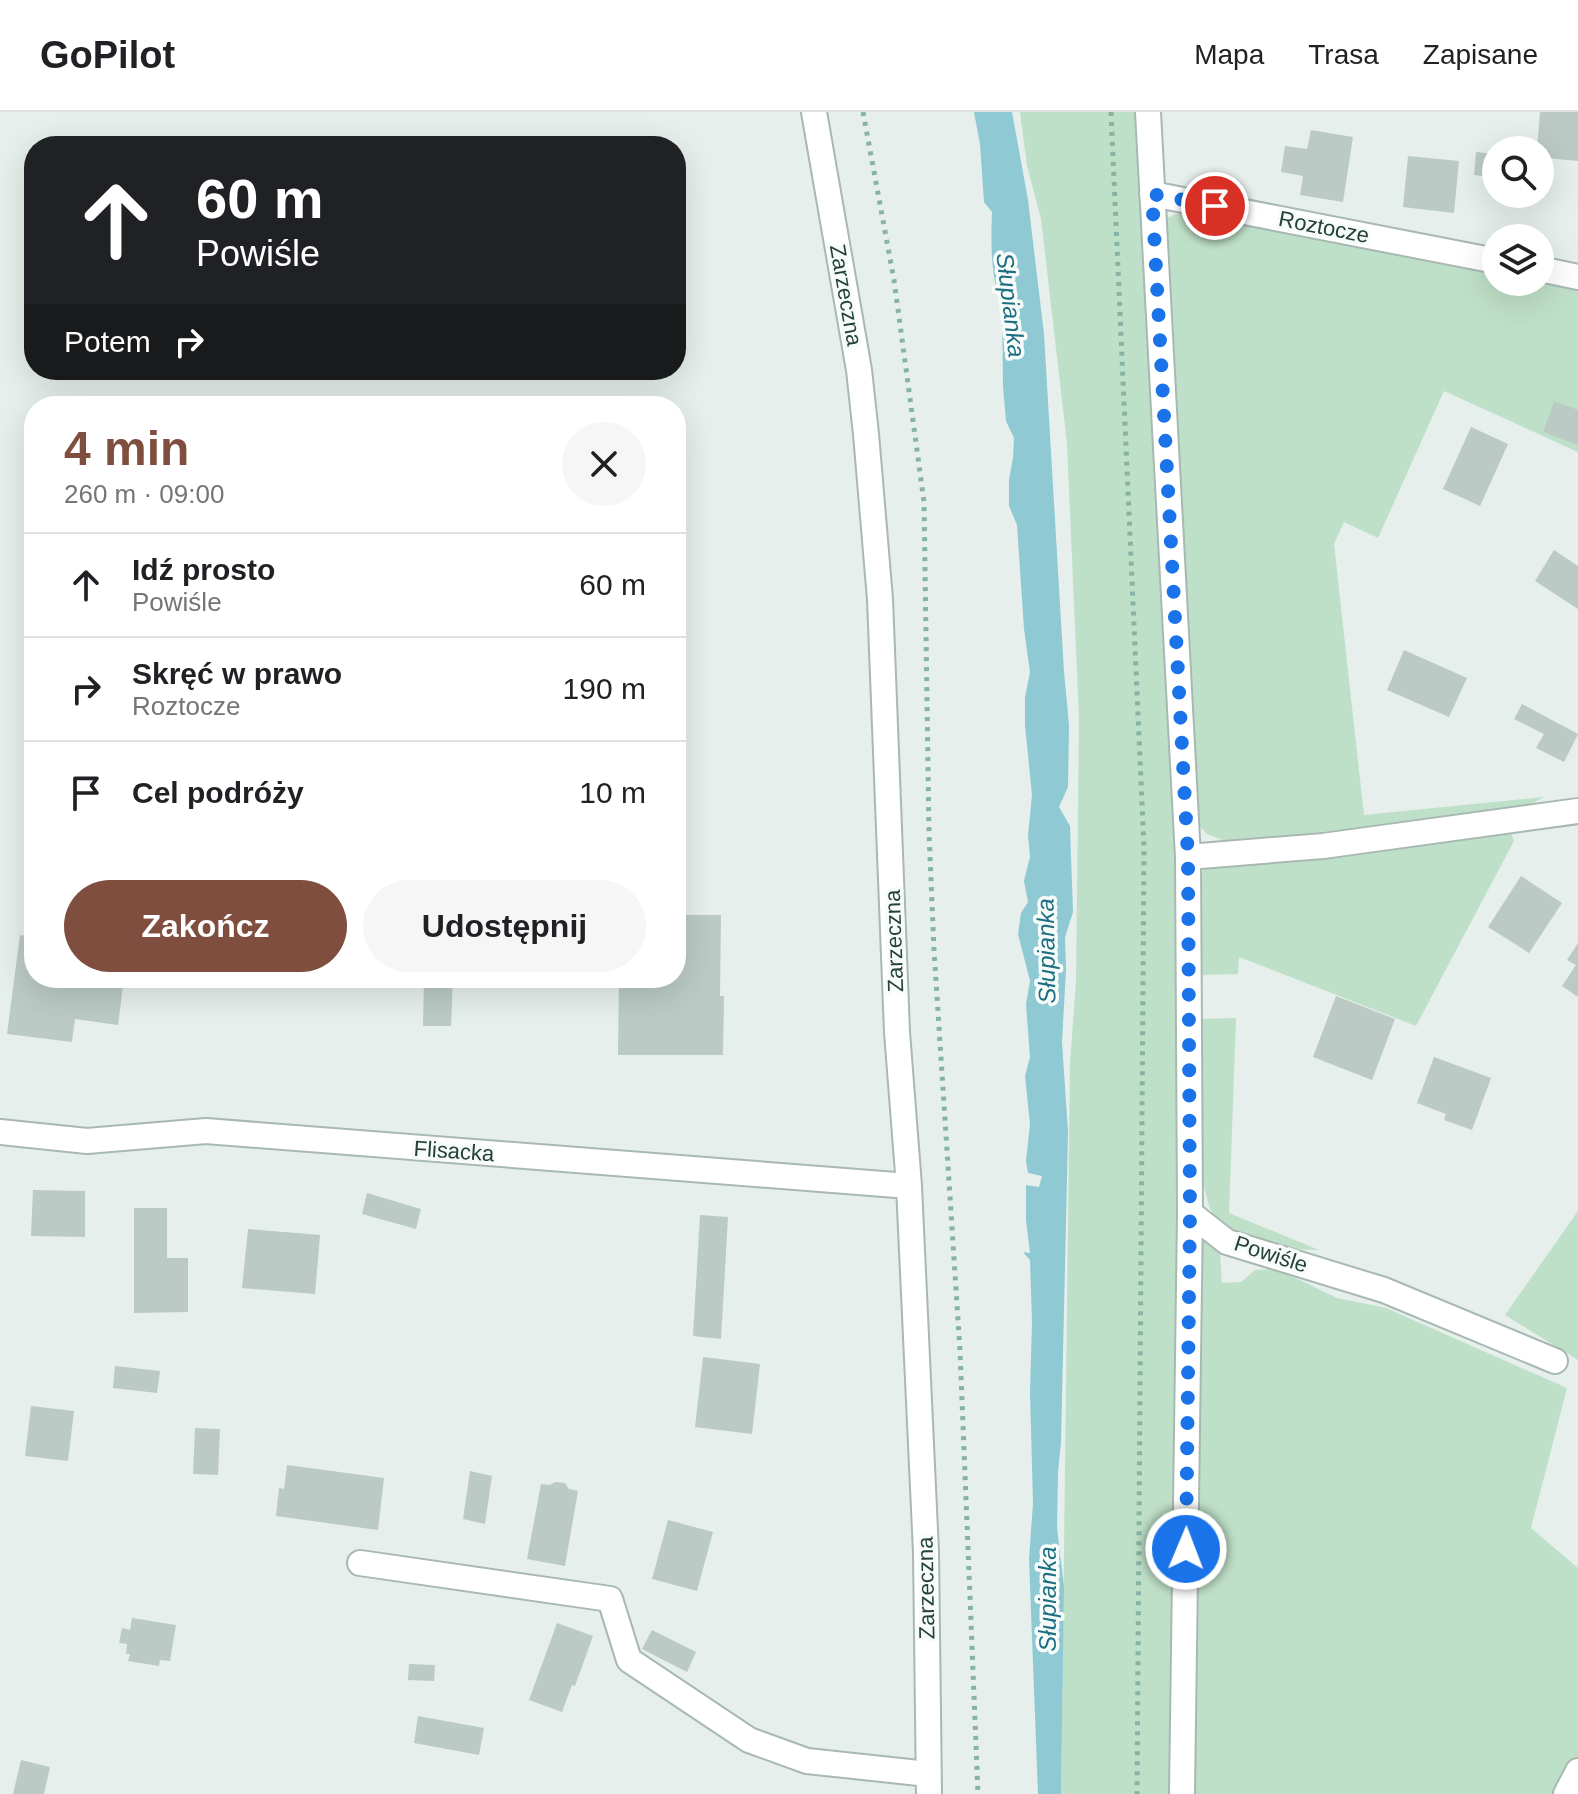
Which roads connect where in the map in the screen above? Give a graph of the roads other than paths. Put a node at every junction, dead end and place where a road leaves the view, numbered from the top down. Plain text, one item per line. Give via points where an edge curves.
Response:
1 (814, 112) edge
2 (1148, 112) edge
3 (1152, 194) junction
4 (1482, 258) edge
5 (1554, 272) edge
6 (1578, 277) edge
7 (1578, 811) edge
8 (1188, 857) junction
9 (0, 1132) edge
10 (909, 1186) junction
11 (1190, 1213) junction
12 (1555, 1361) dead end
13 (360, 1563) dead end
14 (1578, 1771) edge
15 (929, 1784) edge
16 (1182, 1794) edge
17 (1566, 1794) edge

1 - 10 street, Zarzeczna via 868,449
2 - 3 street
3 - 4 street, Roztocze
3 - 8 street
5 - 6 street
7 - 8 street via 1323,846
8 - 11 street
9 - 10 street, Flisacka via 87,1141 206,1131
10 - 15 street, Zarzeczna via 926,1552
11 - 12 street, Powiśle via 1227,1242 1384,1290
11 - 16 street
13 - 15 street, Zarzeczna via 610,1599 629,1660 749,1740 807,1761
14 - 17 street

